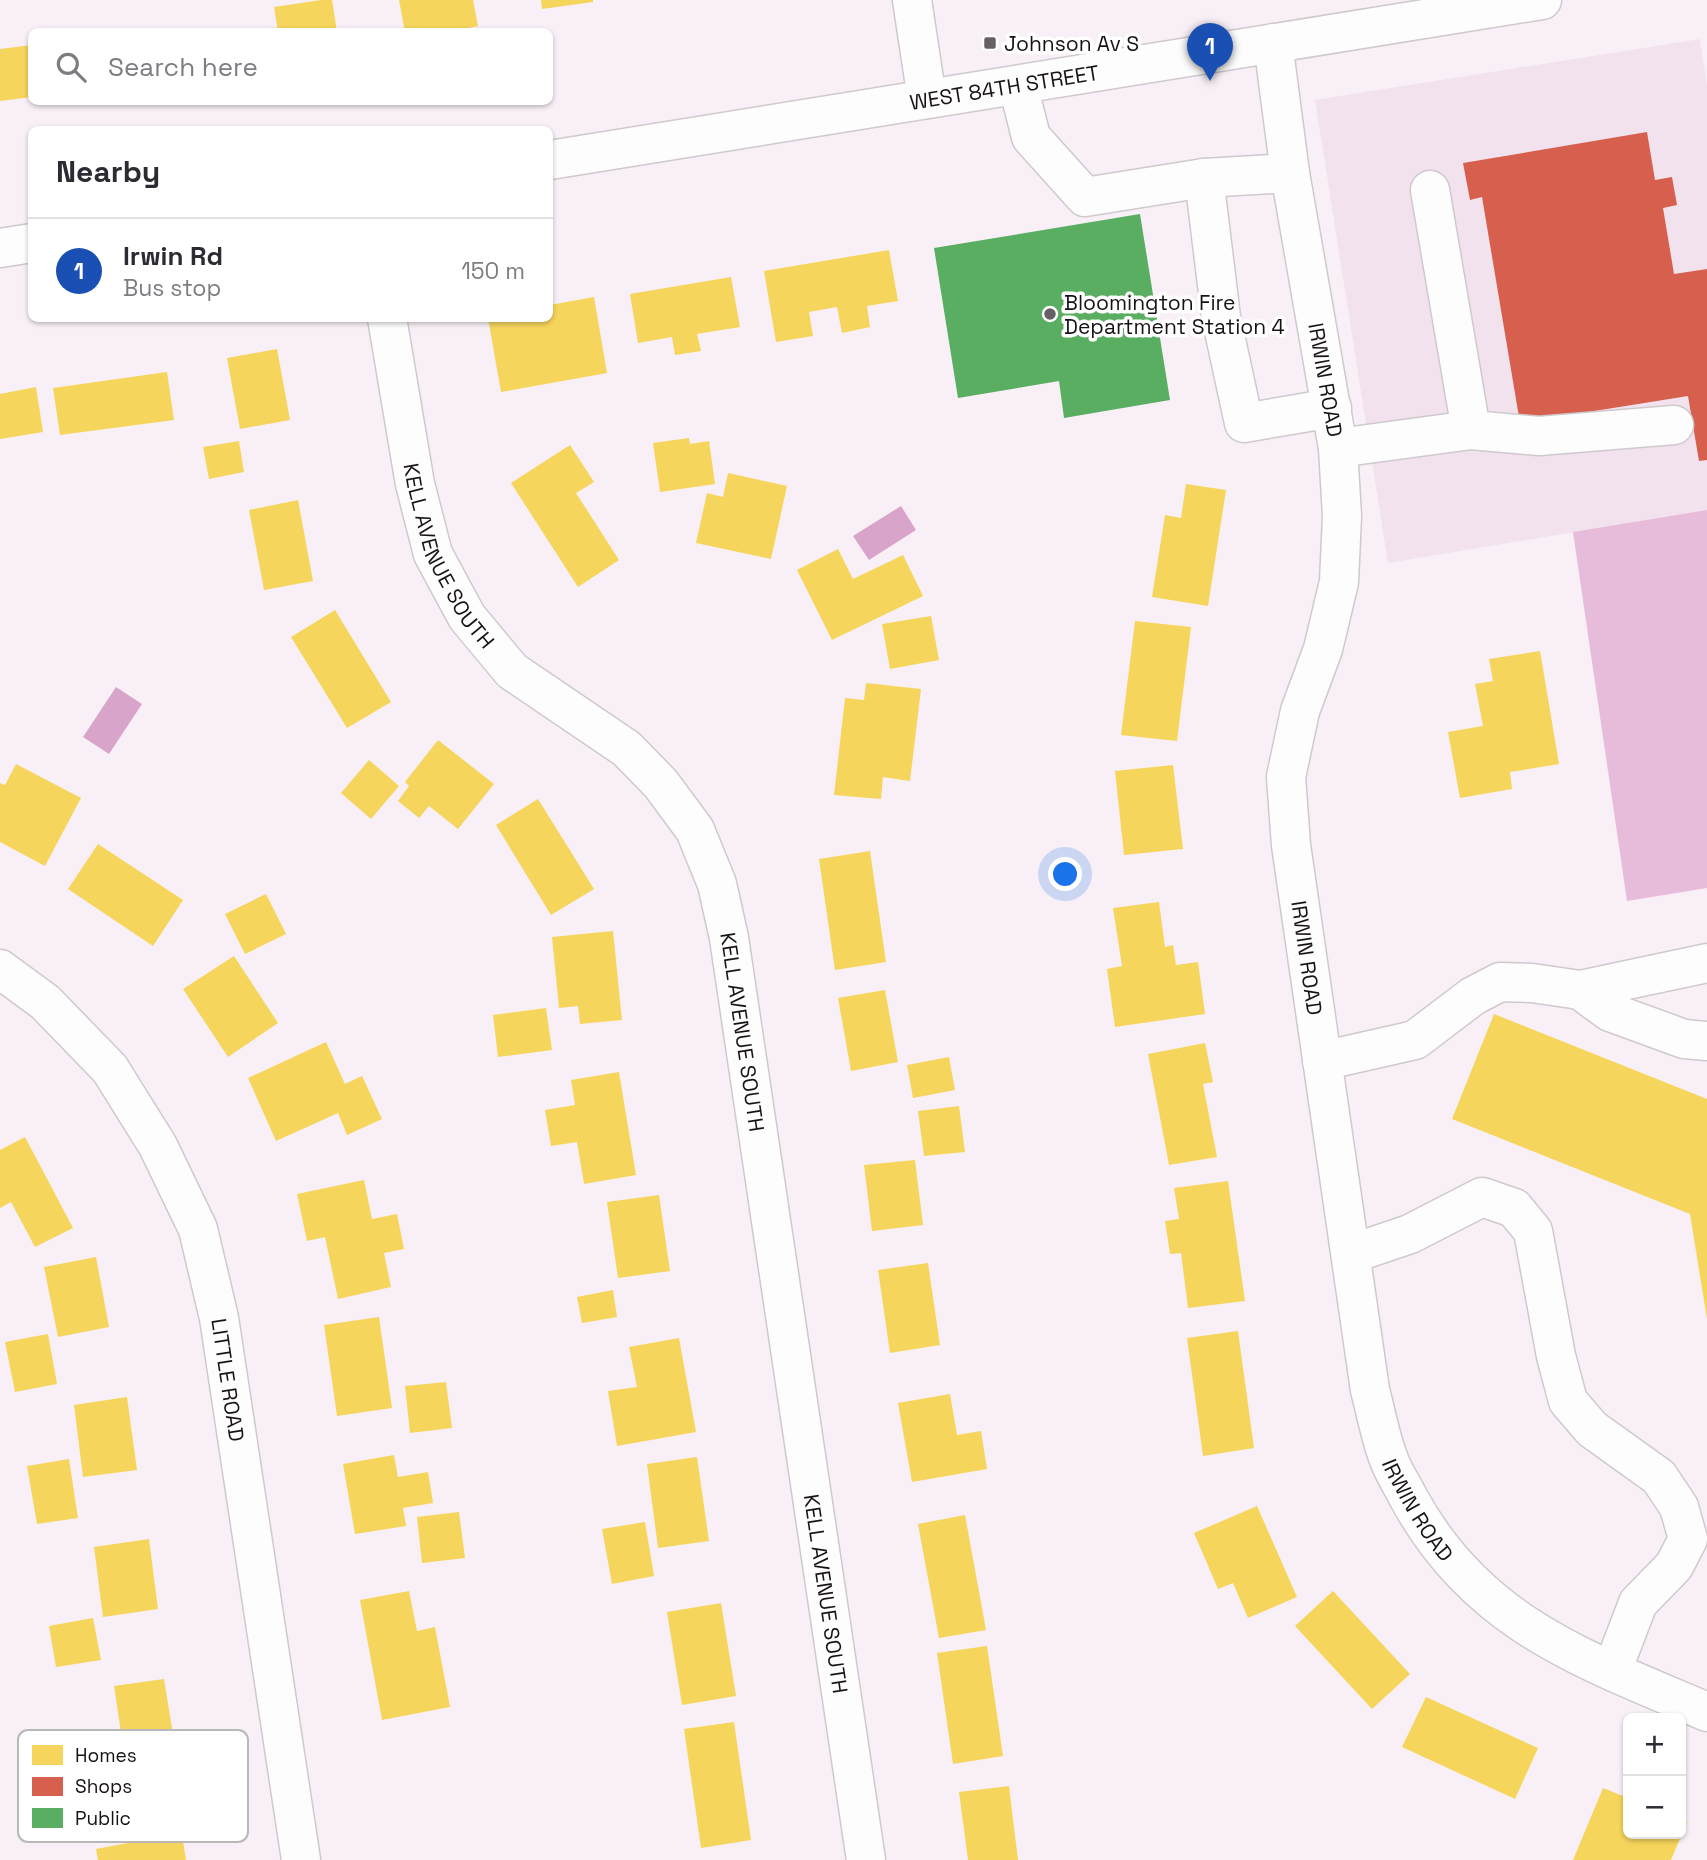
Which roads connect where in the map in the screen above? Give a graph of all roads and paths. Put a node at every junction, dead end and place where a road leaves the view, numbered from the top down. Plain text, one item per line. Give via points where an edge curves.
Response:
1 (912, 0) edge
2 (1542, 0) edge
3 (1273, 43) junction
4 (1018, 85) junction
5 (927, 99) junction
6 (553, 160) edge
7 (1290, 173) junction
8 (1204, 178) junction
9 (1430, 190) dead end
10 (28, 244) edge
11 (0, 248) edge
12 (388, 322) edge
13 (1332, 408) junction
14 (1674, 425) dead end
15 (1471, 430) junction
16 (1338, 448) junction
17 (1707, 963) edge
18 (0, 969) edge
19 (1580, 990) junction
20 (1707, 1041) edge
21 (1322, 1061) junction
22 (1351, 1254) junction
23 (1612, 1671) junction
24 (1707, 1712) edge
25 (301, 1860) edge
26 (866, 1860) edge

1 - 5 street
2 - 3 street, WEST 84TH STREET
3 - 4 street, WEST 84TH STREET
3 - 7 street, IRWIN ROAD
4 - 5 street, WEST 84TH STREET
4 - 8 street via 1031,137 1085,197
5 - 6 street, WEST 84TH STREET
7 - 8 street
7 - 13 street, IRWIN ROAD
8 - 13 street via 1222,317 1244,423
9 - 15 street
10 - 11 street
12 - 26 street, KELL AVENUE SOUTH via 415,484 433,554 467,617 512,671 627,749 661,784 695,830 717,884 731,951
13 - 16 street, IRWIN ROAD
14 - 15 street via 1539,436
15 - 16 street
16 - 21 street, IRWIN ROAD via 1339,582 1323,649 1300,711 1286,777 1290,845
17 - 19 street
18 - 25 street, LITTLE ROAD via 45,1002 110,1069 158,1146 198,1229 219,1318
19 - 20 street via 1610,1012 1684,1039
19 - 21 street via 1500,982 1473,996 1415,1040
21 - 22 street, IRWIN ROAD
22 - 23 street, IRWIN ROAD via 1370,1390 1388,1458 1421,1521 1463,1576 1517,1621
22 - 23 street via 1410,1234 1482,1197 1514,1208 1533,1231 1568,1401 1592,1429 1659,1477 1679,1507 1688,1539 1674,1566 1638,1603
23 - 24 street, IRWIN ROAD

